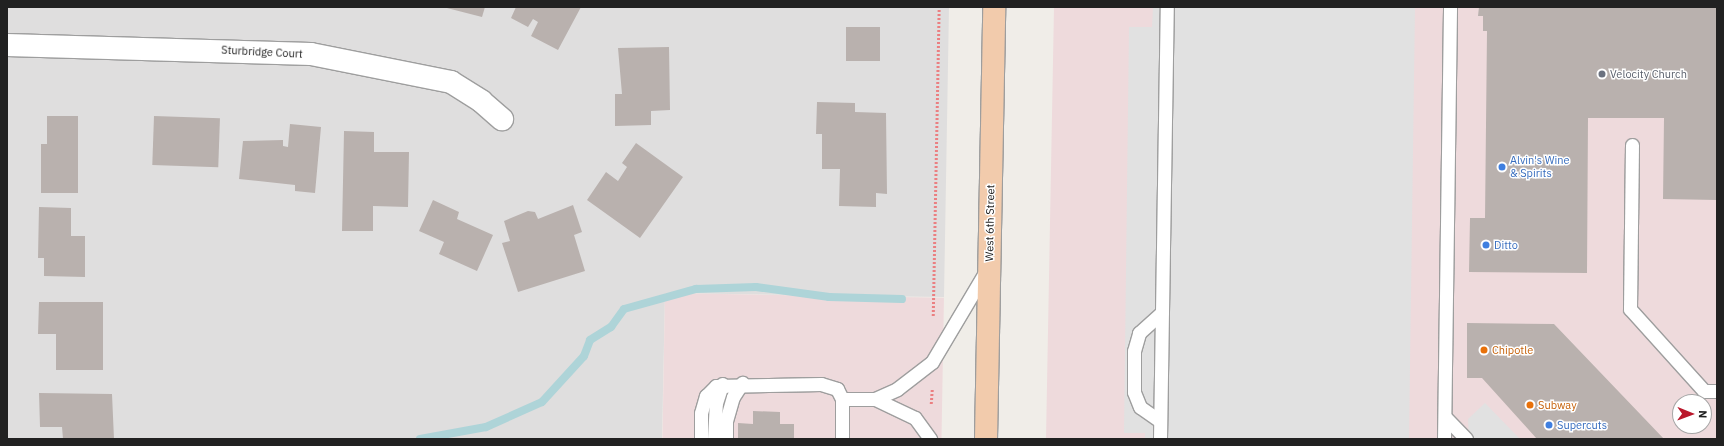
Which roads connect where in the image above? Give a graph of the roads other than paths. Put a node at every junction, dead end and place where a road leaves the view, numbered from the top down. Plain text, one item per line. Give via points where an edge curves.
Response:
1 (994, 7) edge
2 (1167, 7) edge
3 (1450, 7) edge
4 (7, 45) edge
5 (502, 119) dead end
6 (1632, 145) dead end
7 (989, 266) junction
8 (1162, 312) junction
9 (742, 383) junction
10 (722, 384) junction
11 (1717, 391) edge
12 (842, 399) junction
13 (875, 399) junction
14 (1445, 416) junction
15 (1160, 421) junction
16 (700, 439) edge
17 (714, 439) edge
18 (726, 439) edge
19 (842, 439) edge
20 (930, 439) edge
21 (986, 439) edge
22 (1160, 439) edge
23 (1444, 439) edge
24 (1466, 439) edge

1 - 7 main road, West 6th Street
2 - 8 lane
3 - 14 lane
4 - 5 street, Sturbridge Court via 311,54 451,82 481,100
6 - 11 lane via 1630,309 1704,391
7 - 13 lane via 932,362 897,389
7 - 21 main road, West 6th Street
8 - 15 lane
8 - 15 lane via 1139,333 1134,372 1134,392 1140,407
9 - 10 lane
9 - 12 lane via 821,384 836,389
9 - 18 lane via 733,397 726,421
10 - 16 lane via 706,396
10 - 17 lane via 716,403
12 - 13 lane
12 - 19 lane
13 - 20 lane via 915,418
14 - 23 lane
14 - 24 lane
15 - 22 lane

